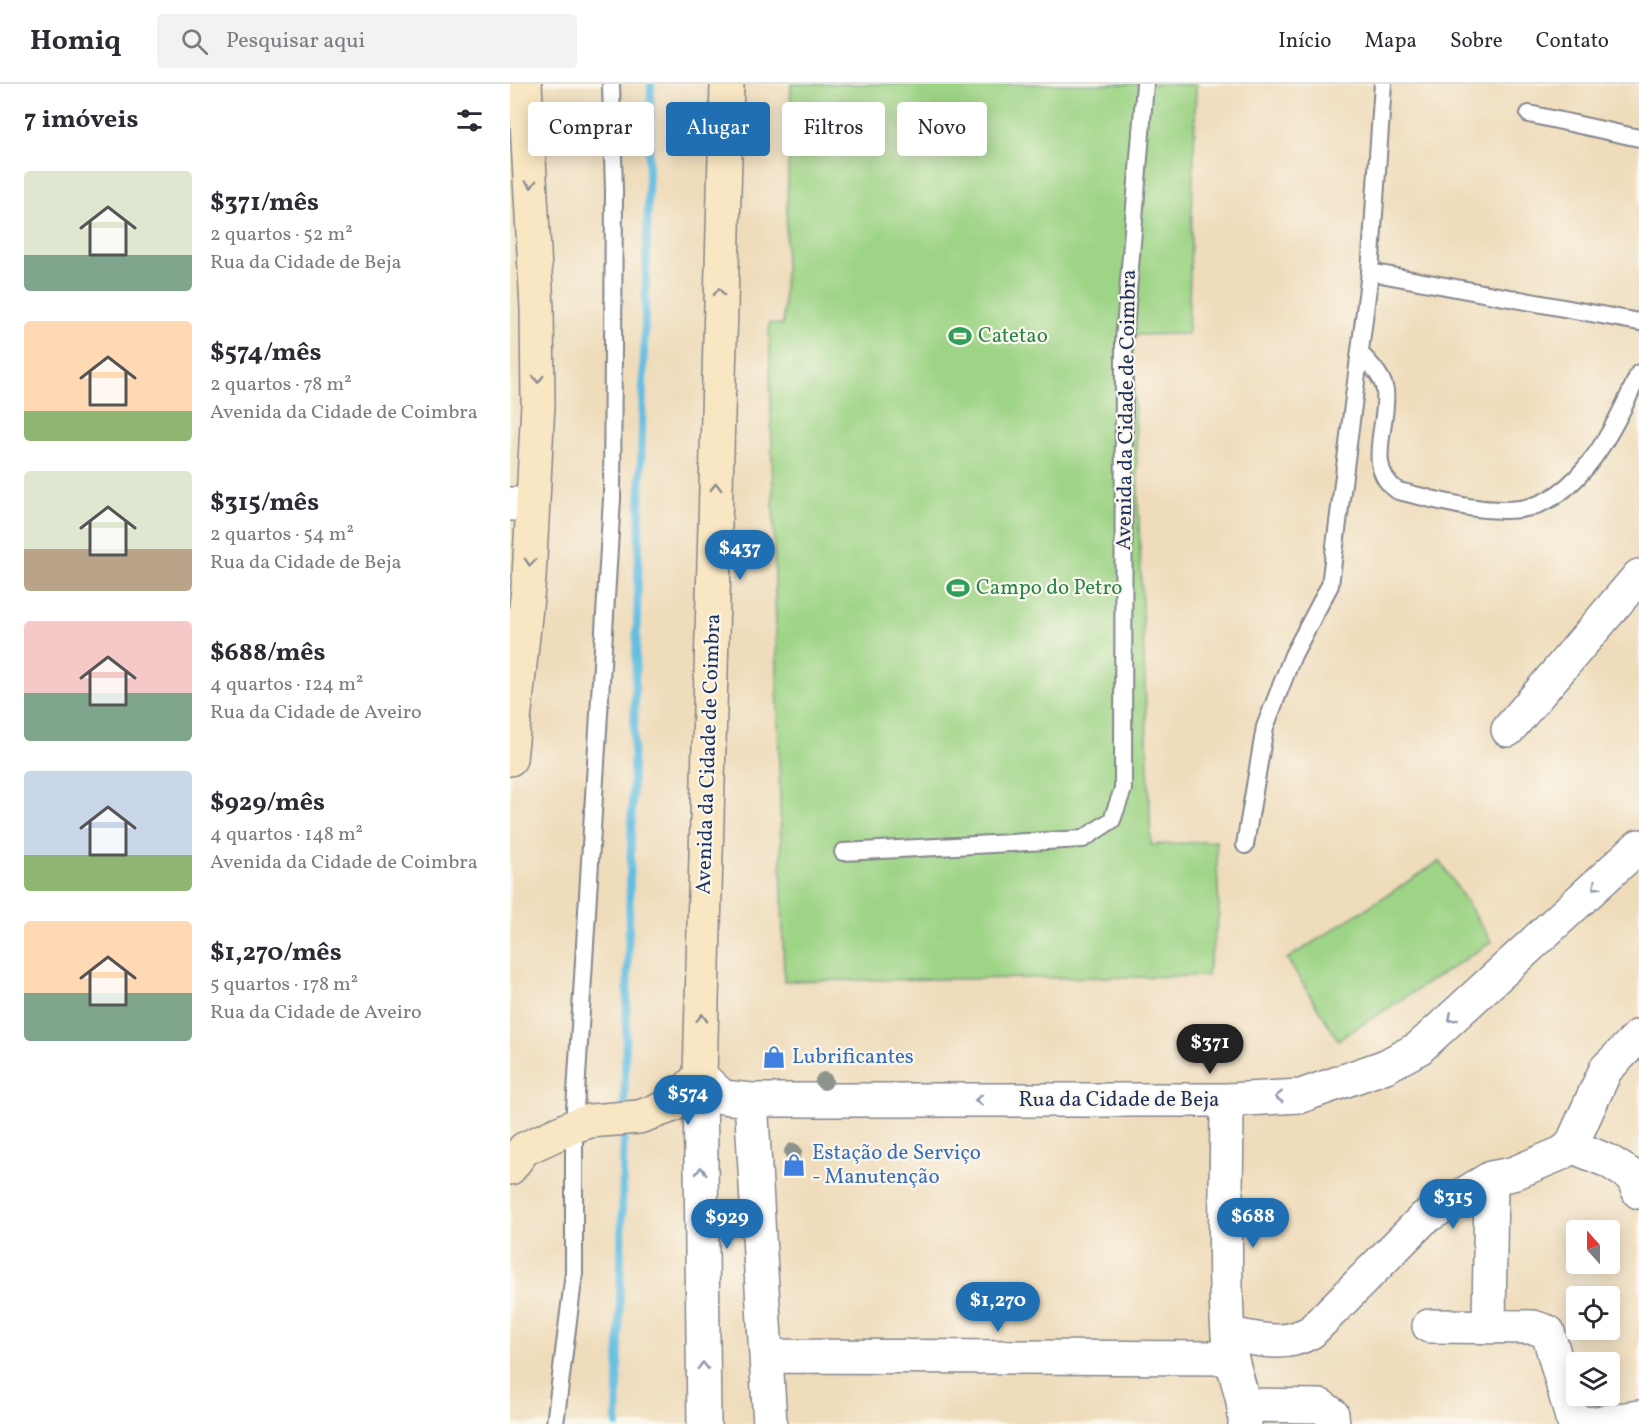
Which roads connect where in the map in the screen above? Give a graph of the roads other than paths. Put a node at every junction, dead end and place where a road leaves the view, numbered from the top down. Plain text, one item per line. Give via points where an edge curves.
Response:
1 (525, 84) edge
2 (611, 84) edge
3 (727, 84) edge
4 (1145, 84) edge
5 (1383, 84) edge
6 (1529, 114) dead end
7 (1639, 138) edge
8 (1370, 272) junction
9 (1639, 321) edge
10 (1360, 353) junction
11 (1639, 373) edge
12 (521, 504) edge
13 (1639, 576) edge
14 (1508, 730) dead end
15 (510, 759) edge
16 (1245, 845) dead end
17 (1639, 846) edge
18 (843, 852) dead end
19 (1639, 1036) edge
20 (700, 1076) junction
21 (751, 1100) junction
22 (1227, 1100) junction
23 (574, 1126) junction
24 (1571, 1146) junction
25 (510, 1168) edge
26 (1491, 1178) junction
27 (1639, 1192) edge
28 (1429, 1326) dead end
29 (1489, 1327) junction
30 (1229, 1346) junction
31 (767, 1356) junction
32 (1245, 1414) edge
33 (1639, 1417) edge
34 (555, 1424) edge
35 (704, 1424) edge
36 (770, 1424) edge
37 (1333, 1424) edge
38 (1587, 1424) edge

1 -> 12 main road via 538,404
2 - 23 lane via 612,500
20 -> 3 main road, Avenida da Cidade de Coimbra
4 - 18 lane, Avenida da Cidade de Coimbra via 1124,341 1123,789 1112,820 1083,839
5 - 8 lane
6 - 7 lane
8 - 9 lane
8 - 10 lane
10 - 11 lane via 1380,377 1385,391 1379,464 1389,485 1398,491 1462,506 1498,510 1537,506 1572,484 1623,410
10 - 16 lane via 1330,585 1293,655 1265,727
12 -> 15 main road via 529,578
13 - 14 street
17 -> 22 street, Rua da Cidade de Beja via 1419,1048 1386,1066 1301,1096
19 - 24 street via 1606,1069
20 - 21 street, Rua da Cidade de Beja via 723,1097
20 - 23 main road via 671,1106
35 -> 20 street, Avenida da Cidade de Coimbra
22 -> 21 street, Rua da Cidade de Beja
21 - 31 street
22 - 30 street
23 - 25 main road via 524,1149
23 - 34 lane via 574,1273
24 - 26 street via 1512,1174
24 - 27 street via 1632,1176
26 - 29 street
26 - 30 street via 1412,1227 1311,1332 1297,1340
28 - 29 street
29 - 38 street via 1548,1332 1572,1418
30 - 31 street
30 - 32 street
31 - 36 street
32 - 37 street via 1321,1406 1332,1414
33 - 38 street

